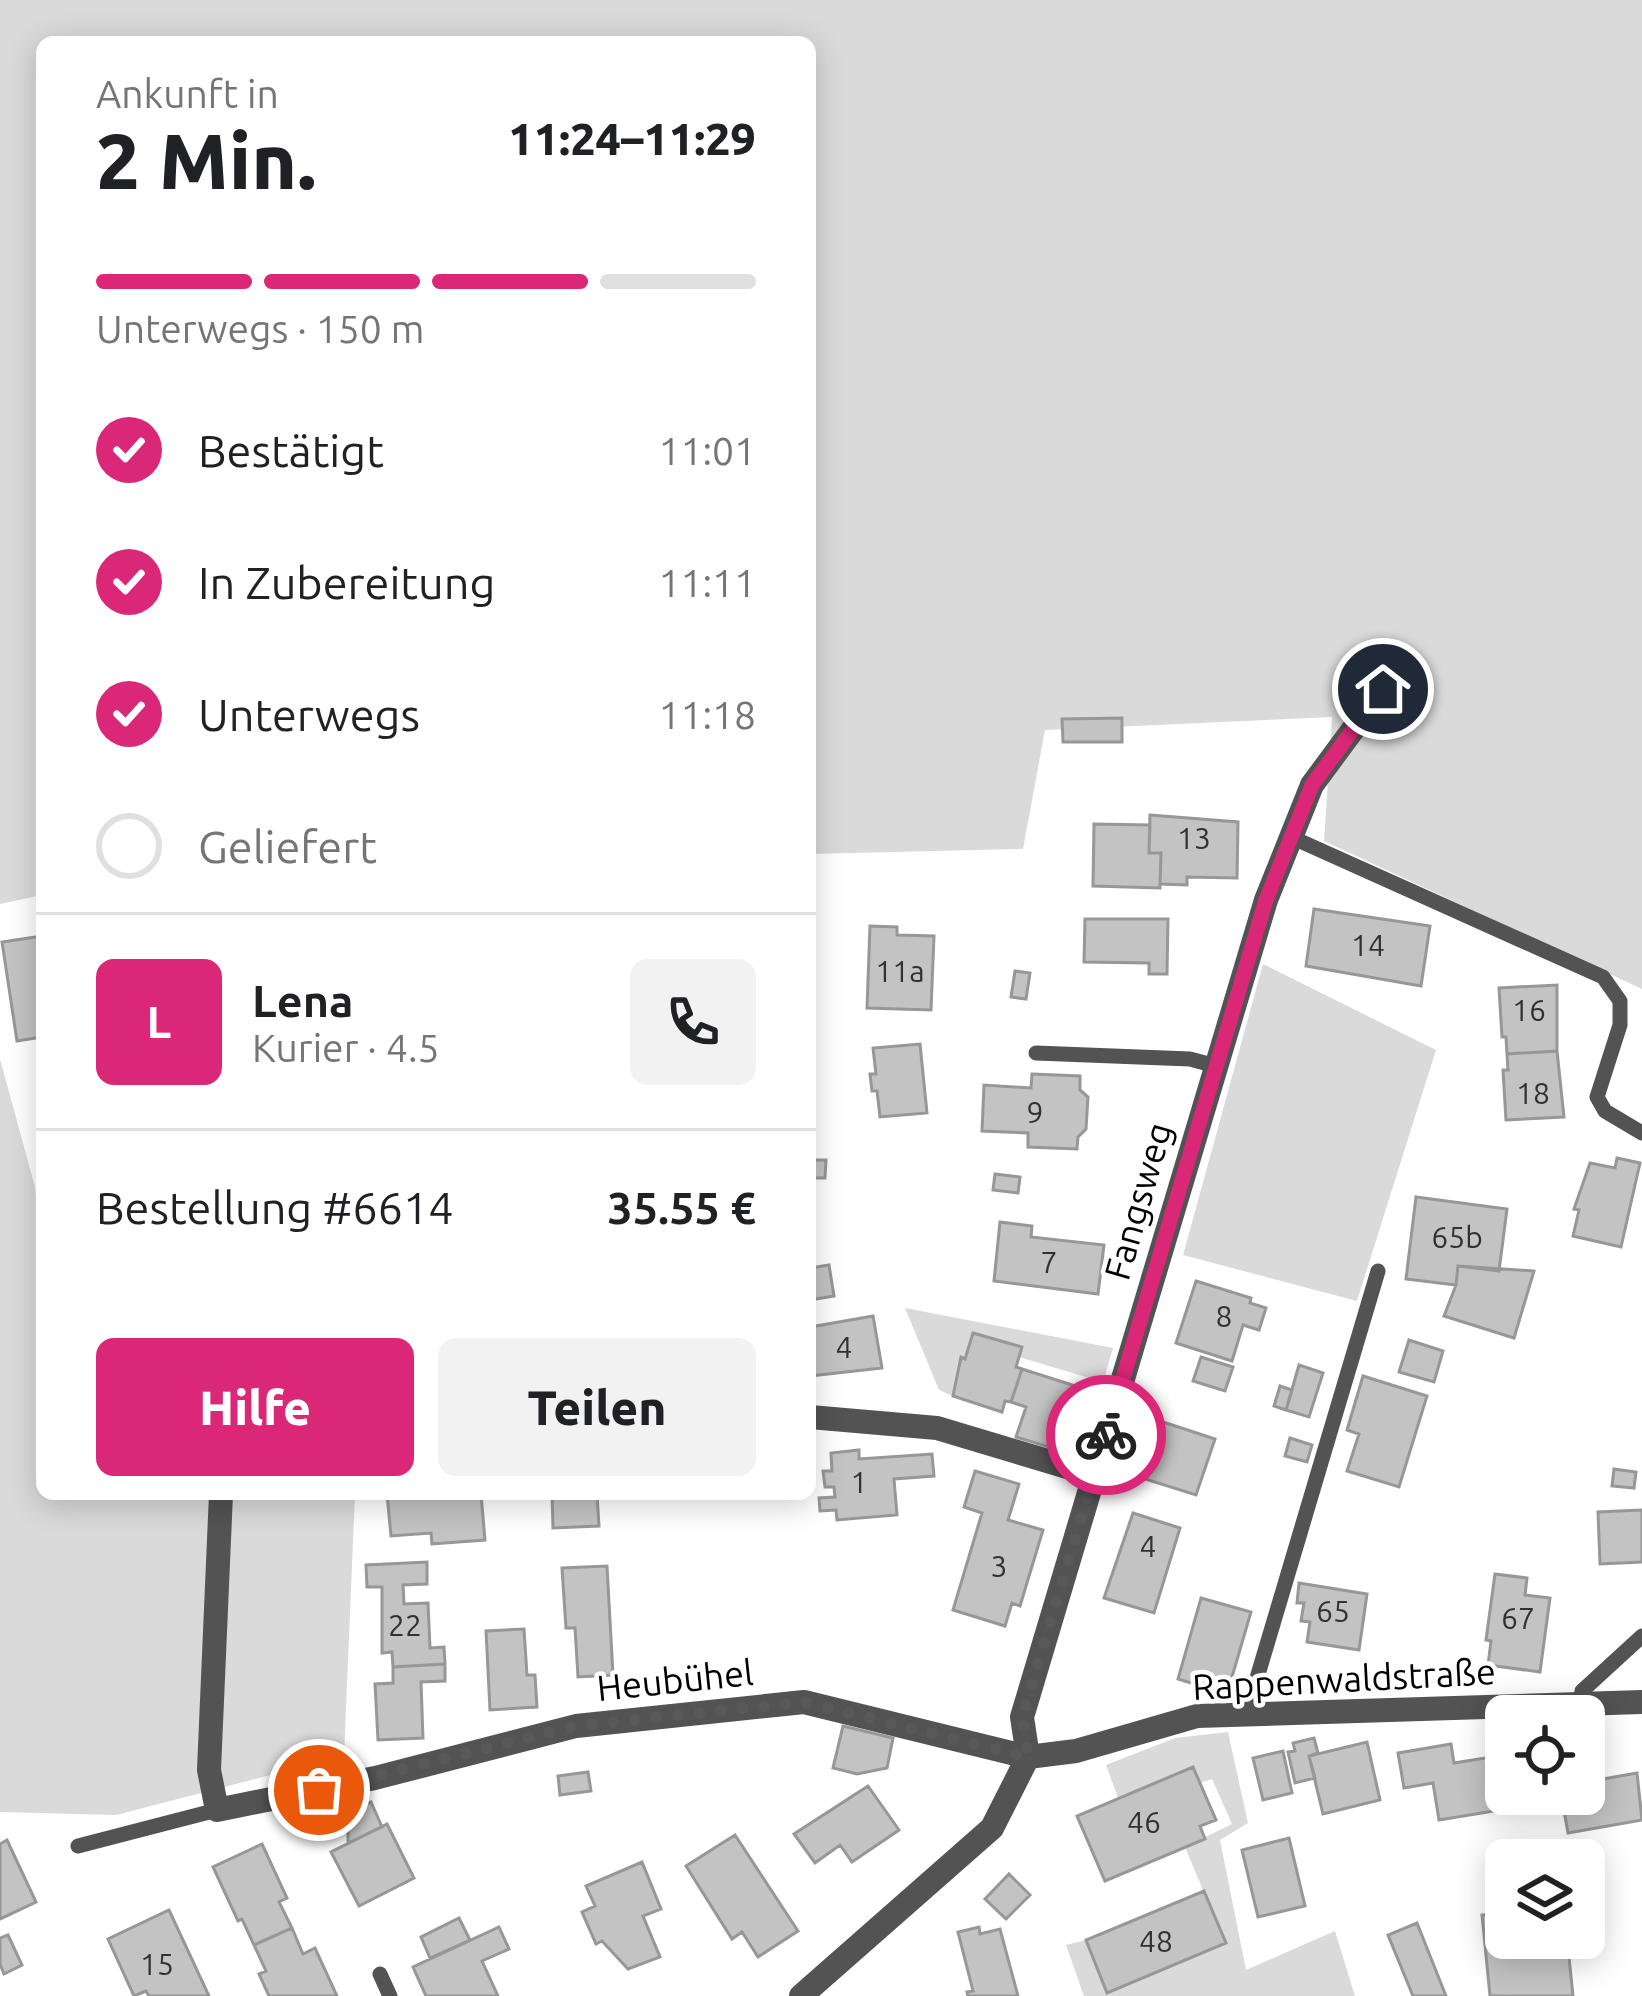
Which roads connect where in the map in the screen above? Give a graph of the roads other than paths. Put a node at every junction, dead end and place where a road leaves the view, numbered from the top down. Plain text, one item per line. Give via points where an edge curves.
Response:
1 (1383, 689) dead end
2 (1291, 837) junction
3 (1036, 1053) dead end
4 (1216, 1066) junction
5 (1642, 1133) edge
6 (1378, 1271) dead end
7 (816, 1418) edge
8 (1094, 1475) junction
9 (221, 1500) edge
10 (1642, 1636) edge
11 (1581, 1695) edge
12 (1642, 1702) edge
13 (1605, 1704) edge
14 (1485, 1709) edge
15 (1246, 1715) junction
16 (1028, 1757) junction
17 (217, 1810) junction
18 (79, 1846) dead end
19 (380, 1974) dead end
20 (390, 1996) edge
21 (801, 1996) edge

1 - 2 street, Fangsweg via 1312,785
2 - 4 street, Fangsweg
2 - 5 lane via 1603,977 1620,1001 1620,1025 1598,1096 1604,1111
3 - 4 lane
4 - 8 street, Fangsweg
6 - 15 lane
7 - 8 street via 937,1428
8 - 16 street, Fangsweg via 1022,1717
9 - 17 street via 209,1770
10 - 11 lane
12 - 13 street, Rappenwaldstraße
14 - 15 street, Rappenwaldstraße
15 - 16 street, Rappenwaldstraße via 1197,1716
16 - 17 street, Heubühel via 804,1702 575,1726
16 - 21 street via 992,1828
17 - 18 lane
19 - 20 lane

